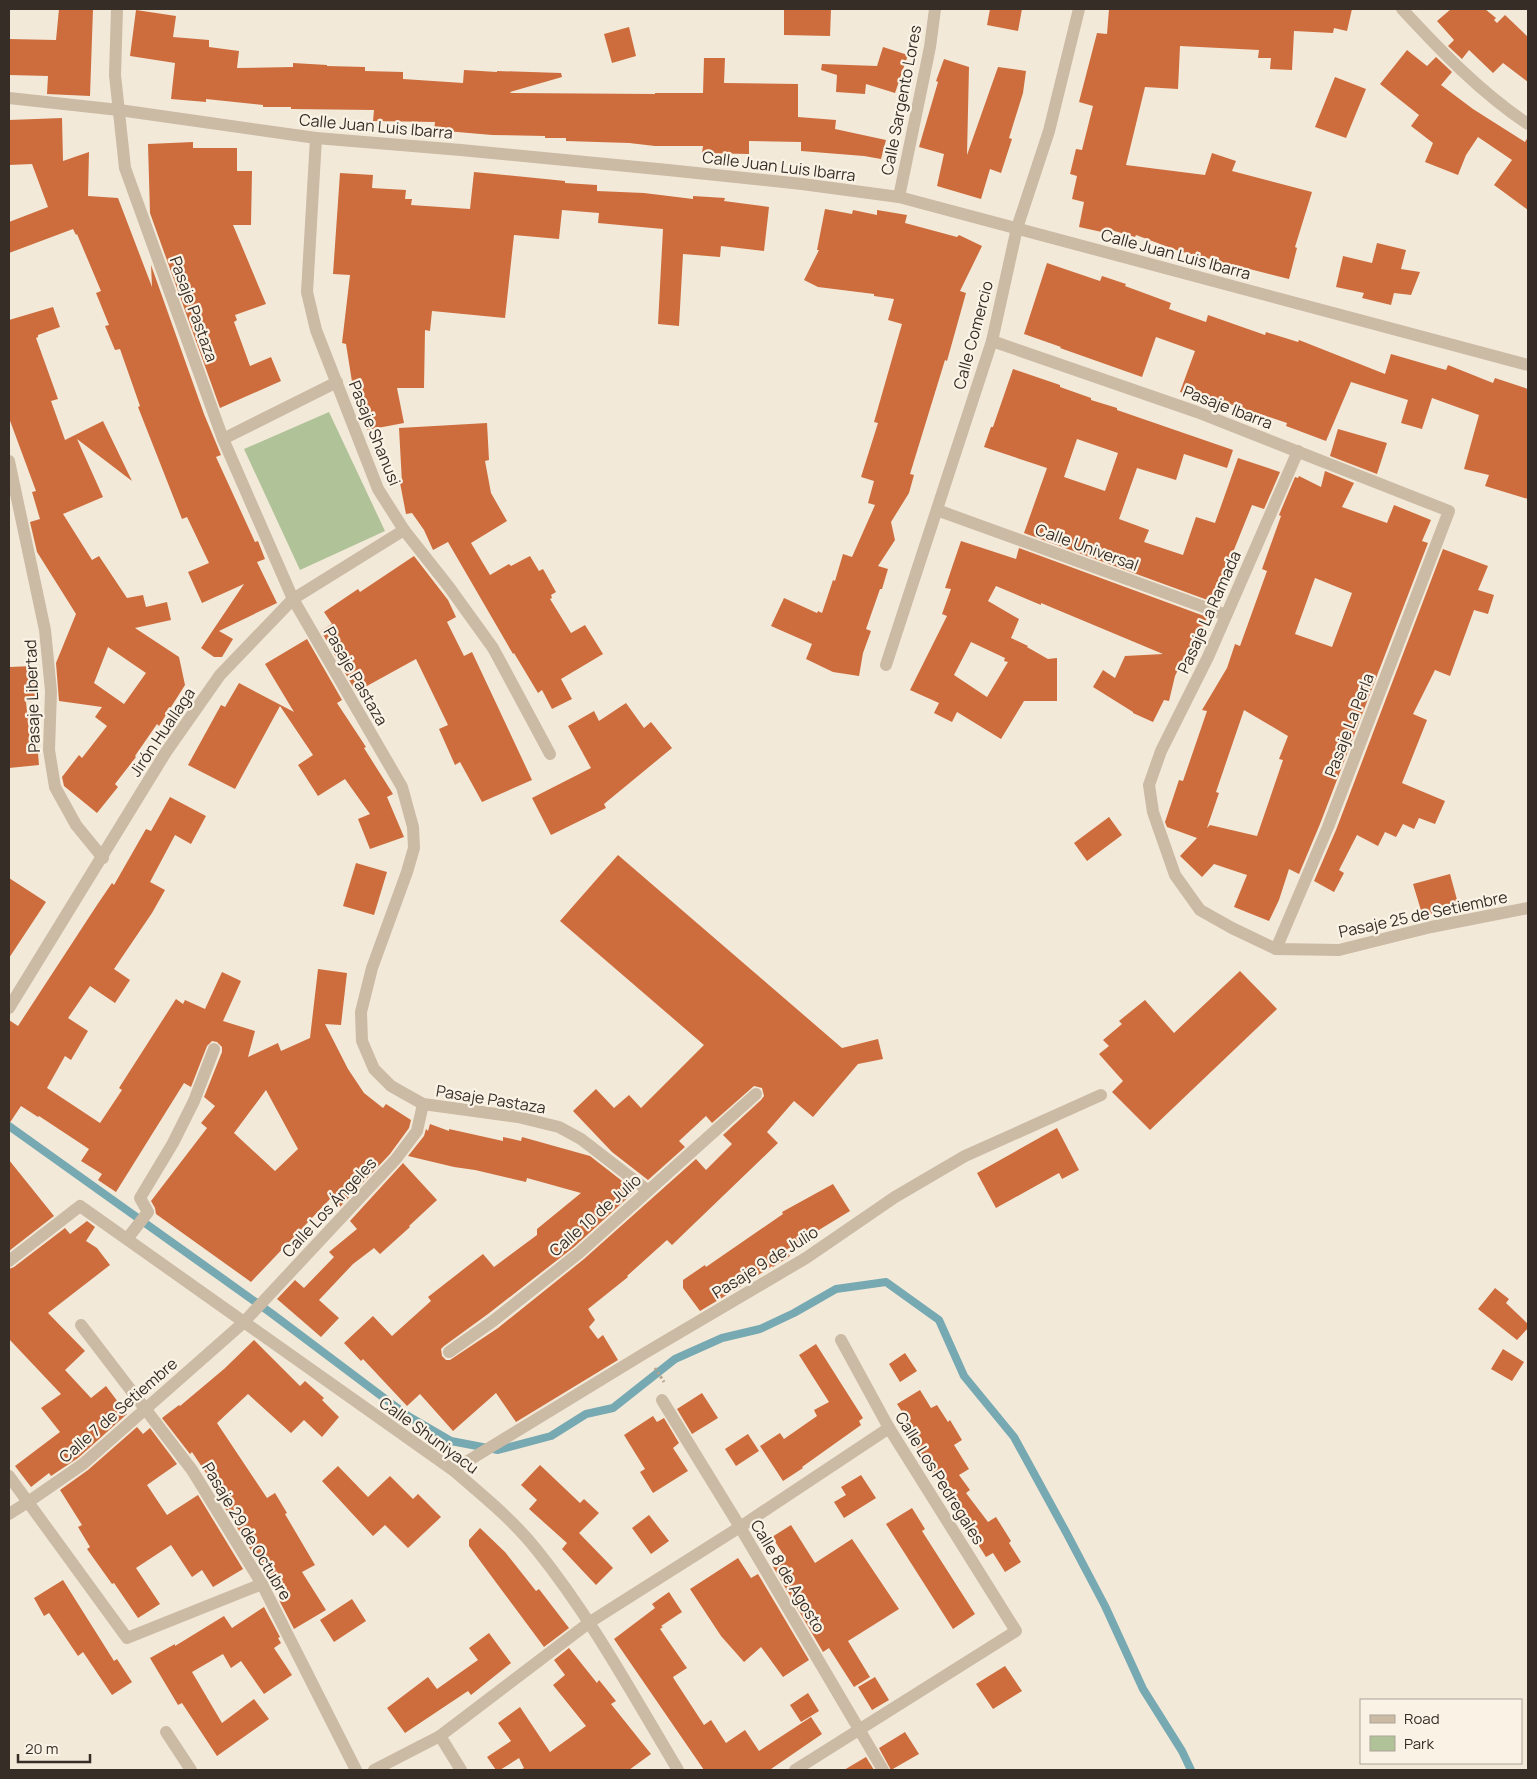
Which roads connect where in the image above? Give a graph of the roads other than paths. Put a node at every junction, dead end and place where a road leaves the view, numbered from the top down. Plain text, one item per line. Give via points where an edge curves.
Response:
1 (117, 9) edge
2 (935, 9) edge
3 (1079, 9) edge
4 (1402, 9) edge
5 (9, 98) edge
6 (119, 110) junction
7 (1528, 124) edge
8 (316, 138) junction
9 (899, 197) junction
10 (1017, 228) junction
11 (992, 341) junction
12 (1528, 365) edge
13 (337, 382) junction
14 (223, 439) junction
15 (1298, 451) junction
16 (9, 461) edge
17 (937, 510) junction
18 (1449, 511) joint
19 (404, 530) junction
20 (293, 599) junction
21 (1226, 615) junction
22 (886, 665) dead end
23 (550, 754) dead end
24 (1148, 786) joint
25 (102, 858) junction
26 (1528, 908) edge
27 (1276, 949) junction
28 (9, 1008) edge
29 (214, 1049) dead end
30 (756, 1094) dead end
31 (1101, 1094) dead end
32 (423, 1104) junction
33 (647, 1190) junction
34 (127, 1239) junction
35 (9, 1261) edge
36 (243, 1323) junction
37 (81, 1326) dead end
38 (842, 1340) dead end
39 (449, 1352) dead end
40 (662, 1400) dead end
41 (144, 1410) junction
42 (889, 1428) junction
43 (453, 1470) junction
44 (9, 1476) edge
45 (28, 1502) junction
46 (9, 1514) edge
47 (740, 1528) junction
48 (262, 1584) junction
49 (590, 1622) junction
50 (860, 1728) junction
51 (166, 1732) dead end
52 (440, 1736) junction
53 (191, 1770) edge
54 (356, 1770) edge
55 (374, 1770) edge
56 (461, 1770) edge
57 (678, 1770) edge
58 (795, 1770) edge
59 (883, 1770) edge

1 - 6 street, Pasaje Pastaza via 115,75
2 - 9 street, Calle Sargento Lores
3 - 10 street, Calle Comercio via 1049,131
4 - 7 street via 1457,67
5 - 6 street, Calle Juan Luis Ibarra
6 - 8 street, Calle Juan Luis Ibarra
6 - 14 street, Pasaje Pastaza via 125,168
8 - 9 street, Calle Juan Luis Ibarra via 668,170
8 - 13 street, Pasaje Shanusi via 307,292 316,330
9 - 10 street, Calle Juan Luis Ibarra
10 - 11 street, Calle Comercio
10 - 12 street, Calle Juan Luis Ibarra
11 - 15 street, Pasaje Ibarra via 1197,412
11 - 17 street, Calle Comercio
13 - 14 street
13 - 19 street, Pasaje Shanusi via 378,489
14 - 20 street, Pasaje Pastaza
15 - 18 street, Pasaje Ibarra
15 - 21 street, Pasaje La Ramada
16 - 25 street, Pasaje Libertad via 45,630 50,691 48,750 55,788 76,825
17 - 21 street, Calle Universal
17 - 22 street, Calle Comercio
18 - 27 street, Pasaje La Perla via 1328,826
19 - 20 street, Jirón Huallaga
19 - 23 street, Pasaje Shanusi via 492,648
20 - 25 street, Jirón Huallaga via 220,675 166,752
20 - 32 street, Pasaje Pastaza via 402,788 413,826 414,848 372,968 361,1012 362,1041 374,1069 391,1086
21 - 24 street, Pasaje La Ramada via 1161,751
24 - 27 street, Pasaje 25 de Setiembre via 1153,812 1175,875 1200,910
25 - 28 street, Jirón Huallaga
26 - 27 street, Pasaje 25 de Setiembre via 1339,950
29 - 34 street via 194,1101 140,1198 148,1212
30 - 33 street, Calle 10 de Julio
31 - 43 street, Pasaje 9 de Julio via 965,1156 895,1197 806,1258
32 - 33 street, Pasaje Pastaza via 518,1117 559,1127 581,1139
32 - 36 street, Calle Los Ángeles via 417,1131 396,1159
33 - 39 street, Calle 10 de Julio via 579,1253
34 - 35 street, Calle Shuniyacu via 80,1206
34 - 36 street, Calle Shuniyacu
36 - 41 street, Calle 7 de Setiembre
36 - 43 street, Calle Shuniyacu
37 - 41 street, Pasaje 29 de Octubre
38 - 42 street, Calle Los Pedregales
40 - 47 street, Calle 8 de Agosto
41 - 45 street, Calle 7 de Setiembre via 83,1464
41 - 48 street, Pasaje 29 de Octubre via 192,1470
42 - 47 street
42 - 50 street, Calle Los Pedregales via 1016,1630
43 - 49 street, Calle Shuniyacu via 491,1502 535,1548
44 - 45 street
45 - 46 street, Calle 7 de Setiembre
45 - 48 street via 127,1638
47 - 49 street
47 - 50 street, Calle 8 de Agosto
48 - 54 street, Pasaje 29 de Octubre
49 - 52 street
49 - 57 street, Calle Shuniyacu
50 - 58 street
50 - 59 street, Calle 8 de Agosto
51 - 53 street
52 - 55 street
52 - 56 street

